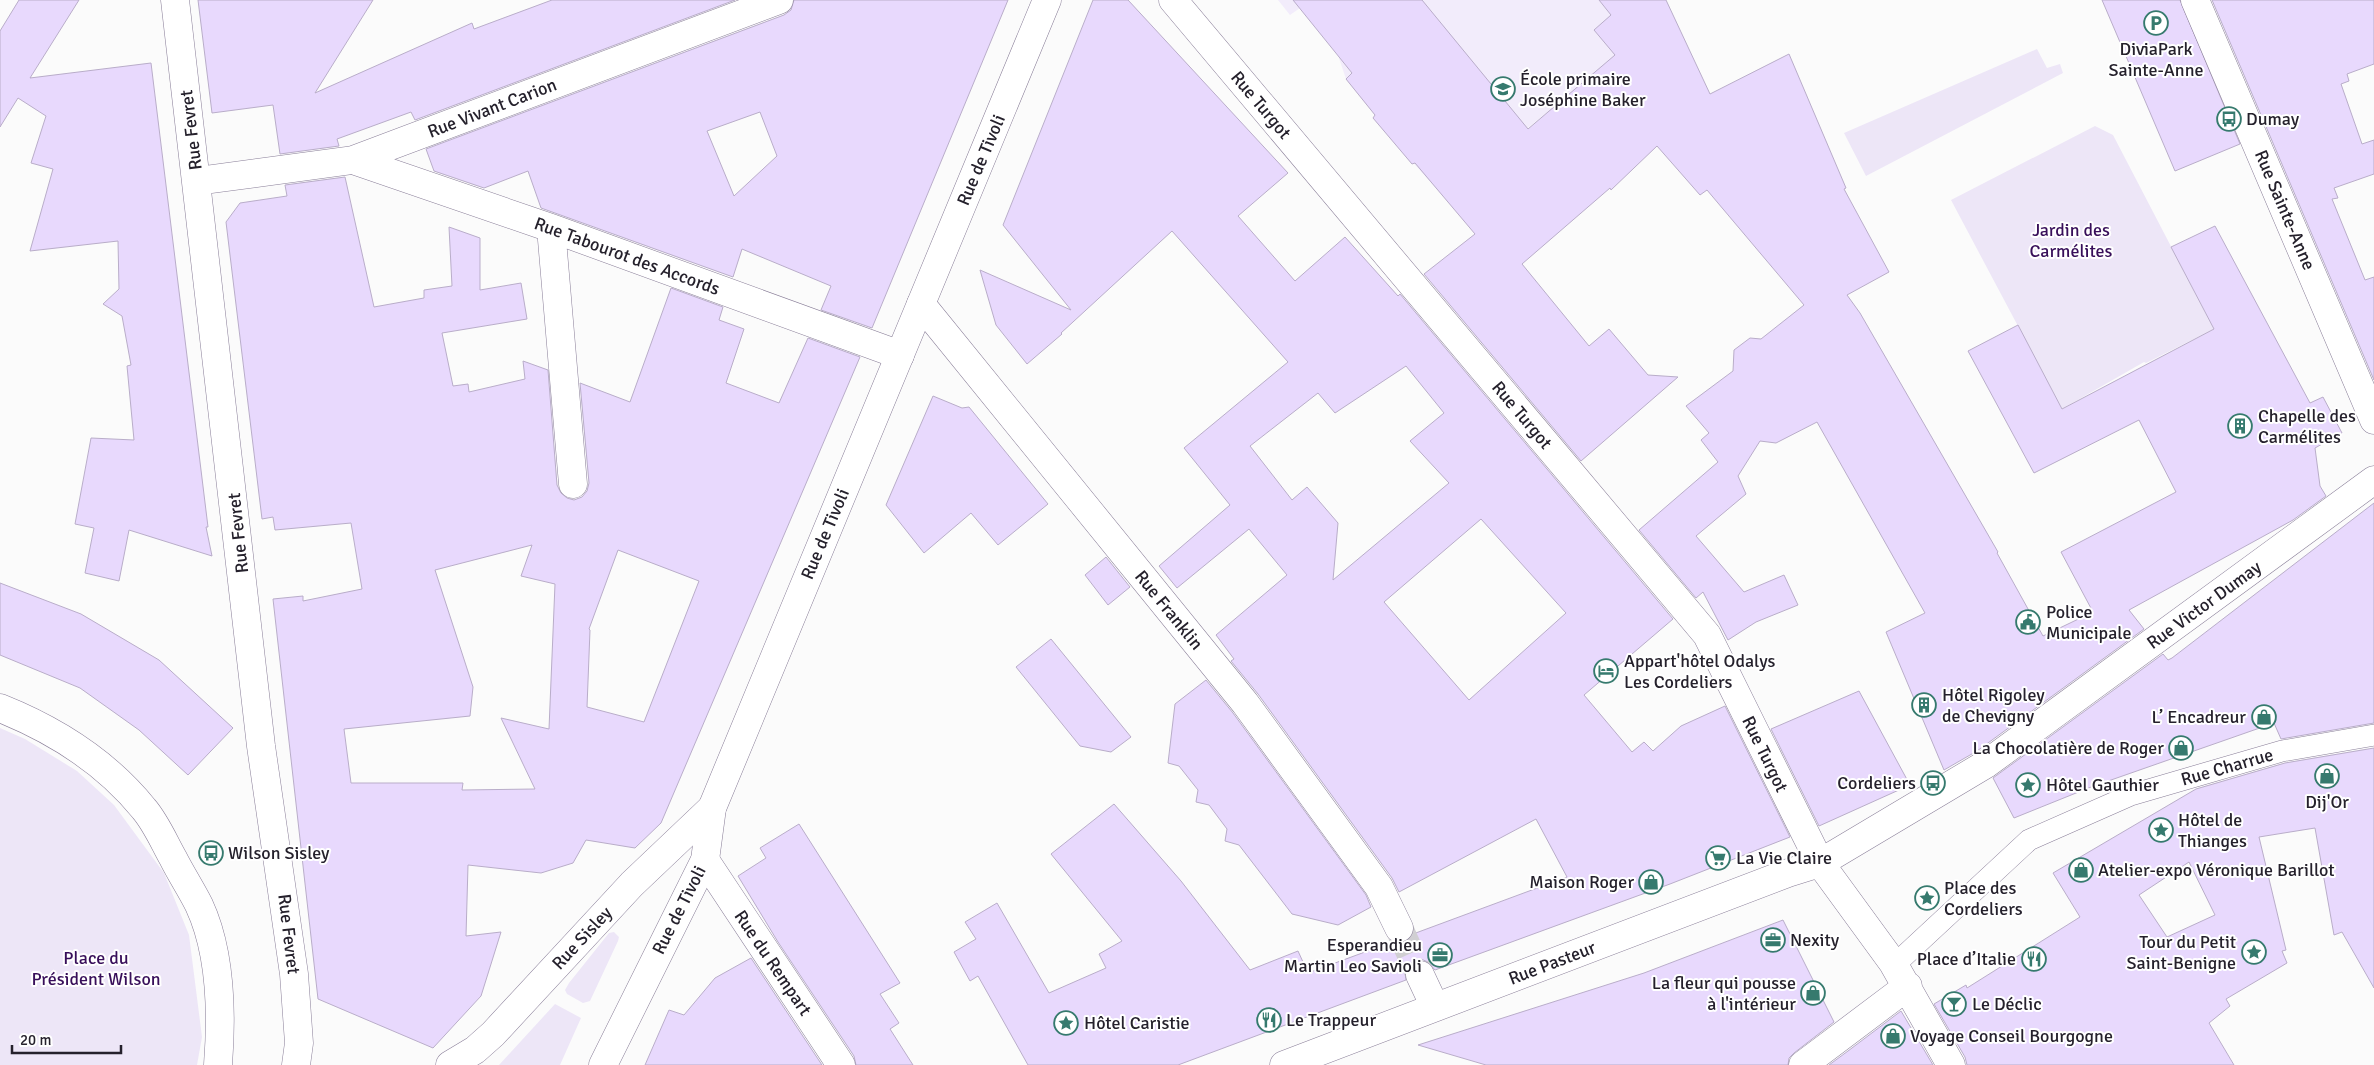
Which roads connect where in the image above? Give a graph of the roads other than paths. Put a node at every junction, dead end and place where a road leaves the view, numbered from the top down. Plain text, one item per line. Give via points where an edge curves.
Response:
1 (175, 0) edge
2 (779, 0) edge
3 (1047, 0) edge
4 (1173, 0) edge
5 (2195, 0) edge
6 (353, 160) junction
7 (197, 181) junction
8 (551, 228) junction
9 (921, 304) junction
10 (900, 355) junction
11 (2374, 420) edge
12 (2374, 480) edge
13 (574, 484) dead end
14 (0, 708) edge
15 (2374, 735) edge
16 (712, 808) junction
17 (705, 860) junction
18 (1820, 863) junction
19 (1399, 928) tunnel mouth
20 (1893, 964) junction
21 (1420, 975) tunnel mouth
22 (1908, 986) junction
23 (1435, 1007) junction
24 (218, 1065) edge
25 (296, 1065) edge
26 (450, 1065) edge
27 (603, 1065) edge
28 (841, 1065) edge
29 (1284, 1065) edge
30 (1803, 1065) edge
31 (1951, 1065) edge

1 - 7 street, Rue Fevret
2 - 6 street, Rue Vivant Carion
3 - 9 street, Rue de Tivoli
4 - 18 street, Rue Turgot via 1707,635
5 - 11 street, Rue Sainte-Anne
6 - 7 street, Rue Vivant Carion
6 - 8 street, Rue Tabourot des Accords
7 - 25 street, Rue Fevret via 261,746 294,974 299,1043
8 - 10 street, Rue Tabourot des Accords
8 - 13 street
9 - 10 street, Rue de Tivoli
9 - 19 street, Rue Franklin via 1245,703 1380,887
10 - 16 street, Rue de Tivoli
12 - 18 street, Rue Victor Dumay via 1986,764
14 - 24 street via 35,722 75,746 119,782 145,810 199,905 208,931 219,986 221,1030
15 - 20 street, Rue Charrue via 2282,751 2131,795 2029,840
16 - 17 street, Rue de Tivoli
16 - 26 street, Rue Sisley via 632,884 493,1034
17 - 27 street, Rue de Tivoli
17 - 28 street, Rue du Rempart
18 - 20 street
18 - 23 street, Rue Pasteur
20 - 22 street
21 - 23 street
22 - 30 street
22 - 31 street
23 - 29 street, Rue Pasteur

